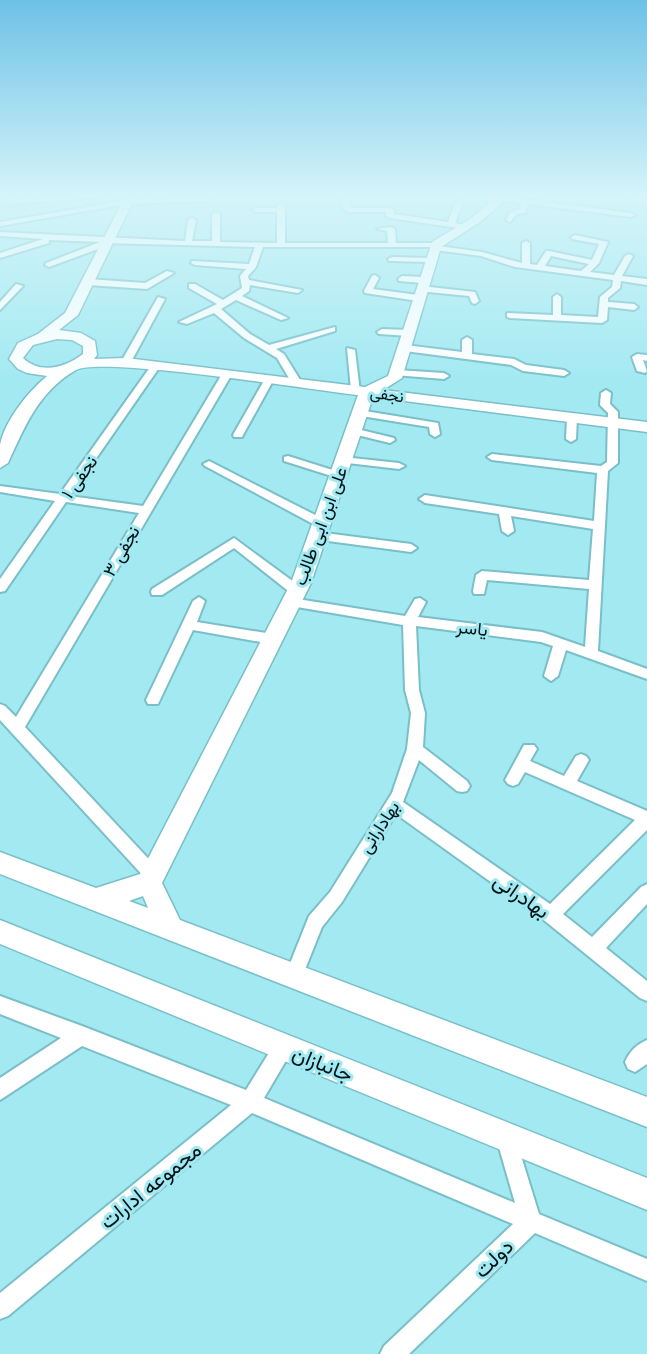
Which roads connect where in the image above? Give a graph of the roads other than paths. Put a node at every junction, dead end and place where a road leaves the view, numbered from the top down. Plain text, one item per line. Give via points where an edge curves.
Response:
1 (67, 258) edge
2 (100, 258) edge
3 (255, 258) edge
4 (396, 258) edge
5 (432, 258) edge
6 (497, 258) edge
7 (526, 258) edge
8 (546, 258) edge
9 (573, 258) edge
10 (597, 258) edge
11 (628, 258) edge
12 (392, 259) dead end
13 (195, 262) dead end
14 (595, 263) junction
15 (49, 265) dead end
16 (526, 266) junction
17 (252, 267) junction
18 (540, 268) junction
19 (170, 273) dead end
20 (584, 273) junction
21 (374, 278) dead end
22 (617, 278) junction
23 (402, 279) dead end
24 (88, 282) junction
25 (246, 282) junction
26 (647, 282) edge
27 (19, 286) dead end
28 (192, 286) dead end
29 (421, 289) junction
30 (298, 290) dead end
31 (448, 292) junction
32 (474, 294) dead end
33 (235, 296) junction
34 (557, 297) dead end
35 (161, 299) dead end
36 (223, 303) junction
37 (603, 304) junction
38 (449, 305) dead end
39 (0, 307) edge
40 (634, 307) dead end
41 (215, 309) junction
42 (71, 315) junction
43 (510, 315) dead end
44 (557, 317) junction
45 (284, 318) dead end
46 (577, 318) junction
47 (184, 322) dead end
48 (332, 328) dead end
49 (575, 330) dead end
50 (382, 332) dead end
51 (34, 340) junction
52 (407, 340) junction
53 (467, 340) dead end
54 (87, 342) junction
55 (269, 348) junction
56 (1, 351) edge
57 (350, 351) dead end
58 (467, 356) junction
59 (647, 358) edge
60 (126, 362) junction
61 (21, 363) junction
62 (76, 365) junction
63 (156, 365) junction
64 (642, 371) dead end
65 (397, 373) junction
66 (564, 373) dead end
67 (227, 374) junction
68 (444, 376) dead end
69 (269, 379) junction
70 (298, 383) junction
71 (361, 391) junction
72 (606, 393) dead end
73 (33, 394) junction
74 (359, 412) junction
75 (572, 418) junction
76 (612, 423) junction
77 (647, 427) edge
78 (353, 431) junction
79 (435, 434) dead end
80 (238, 435) dead end
81 (571, 439) dead end
82 (390, 440) dead end
83 (492, 457) dead end
84 (288, 459) dead end
85 (1, 461) edge
86 (209, 464) dead end
87 (399, 466) dead end
88 (340, 468) junction
89 (603, 470) junction
90 (0, 489) edge
91 (64, 498) junction
92 (425, 499) dead end
93 (145, 510) junction
94 (504, 511) junction
95 (599, 526) junction
96 (319, 529) junction
97 (508, 531) dead end
98 (411, 548) dead end
99 (596, 585) junction
100 (0, 588) edge
101 (479, 591) dead end
102 (157, 592) dead end
103 (294, 596) junction
104 (199, 601) dead end
105 (420, 602) dead end
106 (409, 621) junction
107 (189, 625) junction
108 (272, 639) junction
109 (561, 643) junction
110 (591, 653) junction
111 (646, 672) edge
112 (551, 676) dead end
113 (153, 701) dead end
114 (0, 710) edge
115 (17, 728) junction
116 (415, 749) junction
117 (529, 749) dead end
118 (581, 760) dead end
119 (521, 764) junction
120 (513, 780) dead end
121 (567, 784) junction
122 (462, 786) dead end
123 (394, 804) junction
124 (647, 819) edge
125 (0, 863) edge
126 (151, 879) junction
127 (647, 892) edge
128 (96, 900) junction
129 (551, 915) junction
130 (171, 929) junction
131 (0, 932) edge
132 (594, 948) junction
133 (294, 976) junction
134 (647, 992) edge
135 (0, 1004) edge
136 (82, 1035) junction
137 (284, 1048) junction
138 (0, 1090) edge
139 (250, 1102) junction
140 (647, 1112) edge
141 (506, 1137) junction
142 (647, 1194) edge
143 (531, 1222) junction
144 (647, 1270) edge
145 (0, 1308) edge
146 (391, 1354) edge

1 - 15 street
2 - 24 street
3 - 17 street
4 - 12 street
5 - 29 street
6 - 16 street
7 - 16 street
8 - 18 street
9 - 14 street
10 - 14 street
11 - 22 street
13 - 17 street
14 - 20 street
16 - 18 street
17 - 25 street via 244,276
18 - 20 street
19 - 24 street via 147,286
20 - 22 street
21 - 29 street via 368,291
22 - 26 street
22 - 37 street via 616,288 604,297
23 - 29 street
24 - 42 street
25 - 30 street
25 - 33 street via 246,289
27 - 39 street
28 - 36 street
29 - 31 street
29 - 52 street
31 - 32 street
31 - 38 street
33 - 36 street
33 - 45 street
34 - 44 street
35 - 60 street
36 - 41 street
37 - 40 street
37 - 46 street via 607,323
41 - 47 street
41 - 55 street
42 - 51 street
42 - 54 street
43 - 44 street
44 - 46 street
46 - 49 street
48 - 55 street
50 - 52 street
51 - 54 street via 64,334
51 - 56 street
51 - 61 street via 18,352
52 - 58 street
52 - 65 street
53 - 58 street
54 - 60 street via 102,354
54 - 62 street via 90,355
55 - 70 street via 281,356
56 - 61 street
57 - 71 street
58 - 66 street via 514,358 523,368
59 - 64 street via 637,358
60 - 62 street
60 - 63 street, نجفی
61 - 62 street via 50,371
61 - 73 street via 30,374
62 - 73 street
63 - 67 street, نجفی
63 - 91 street, نجفی ۱
65 - 68 street
65 - 71 street via 395,378
67 - 69 street, نجفی
67 - 93 street, نجفی ۳
69 - 70 street, نجفی
69 - 80 street
70 - 71 street, نجفی
71 - 74 street, علی ابن ابی طالب
71 - 75 street, نجفی
72 - 76 street
73 - 85 street
74 - 78 street, علی ابن ابی طالب
74 - 79 street via 434,425
75 - 76 street, نجفی
75 - 81 street
76 - 77 street, نجفی
76 - 89 street via 612,463
78 - 82 street
78 - 88 street, علی ابن ابی طالب
83 - 89 street
84 - 88 street
86 - 96 street
87 - 88 street
88 - 96 street, علی ابن ابی طالب
89 - 95 street
90 - 91 street
91 - 93 street
91 - 100 street, نجفی ۱
92 - 94 street
93 - 115 street, نجفی ۳
94 - 95 street
94 - 97 street
95 - 99 street
96 - 98 street
96 - 103 street, علی ابن ابی طالب
99 - 101 street via 482,575
99 - 110 street
102 - 103 street via 233,542
103 - 106 street, یاسر
103 - 108 street, علی ابن ابی طالب
104 - 107 street
105 - 106 street
106 - 109 street, یاسر
106 - 116 street, بهادارانی via 412,690 418,713
107 - 108 street
107 - 113 street
108 - 126 street, علی ابن ابی طالب
109 - 110 street, یاسر
109 - 112 street
110 - 111 street, یاسر
114 - 115 street
115 - 126 street
116 - 122 street
116 - 123 street, بهادارانی
117 - 119 street
118 - 121 street
119 - 120 street
119 - 121 street
121 - 124 street
123 - 129 street, بهادرانی
123 - 133 street, بهادارانی via 337,897 315,922
124 - 129 street
125 - 128 street
126 - 128 street
126 - 130 street
127 - 132 street
128 - 130 street
129 - 132 street, بهادرانی
130 - 133 street
131 - 137 street, جانبازان
132 - 134 street, بهادرانی
133 - 140 street
135 - 136 street
136 - 138 street
136 - 139 street
137 - 139 street, مجموعه ادارات
137 - 141 street, جانبازان
139 - 143 street
139 - 145 street, مجموعه ادارات
141 - 142 street, جانبازان
141 - 143 street
143 - 144 street
143 - 146 street, دولت

